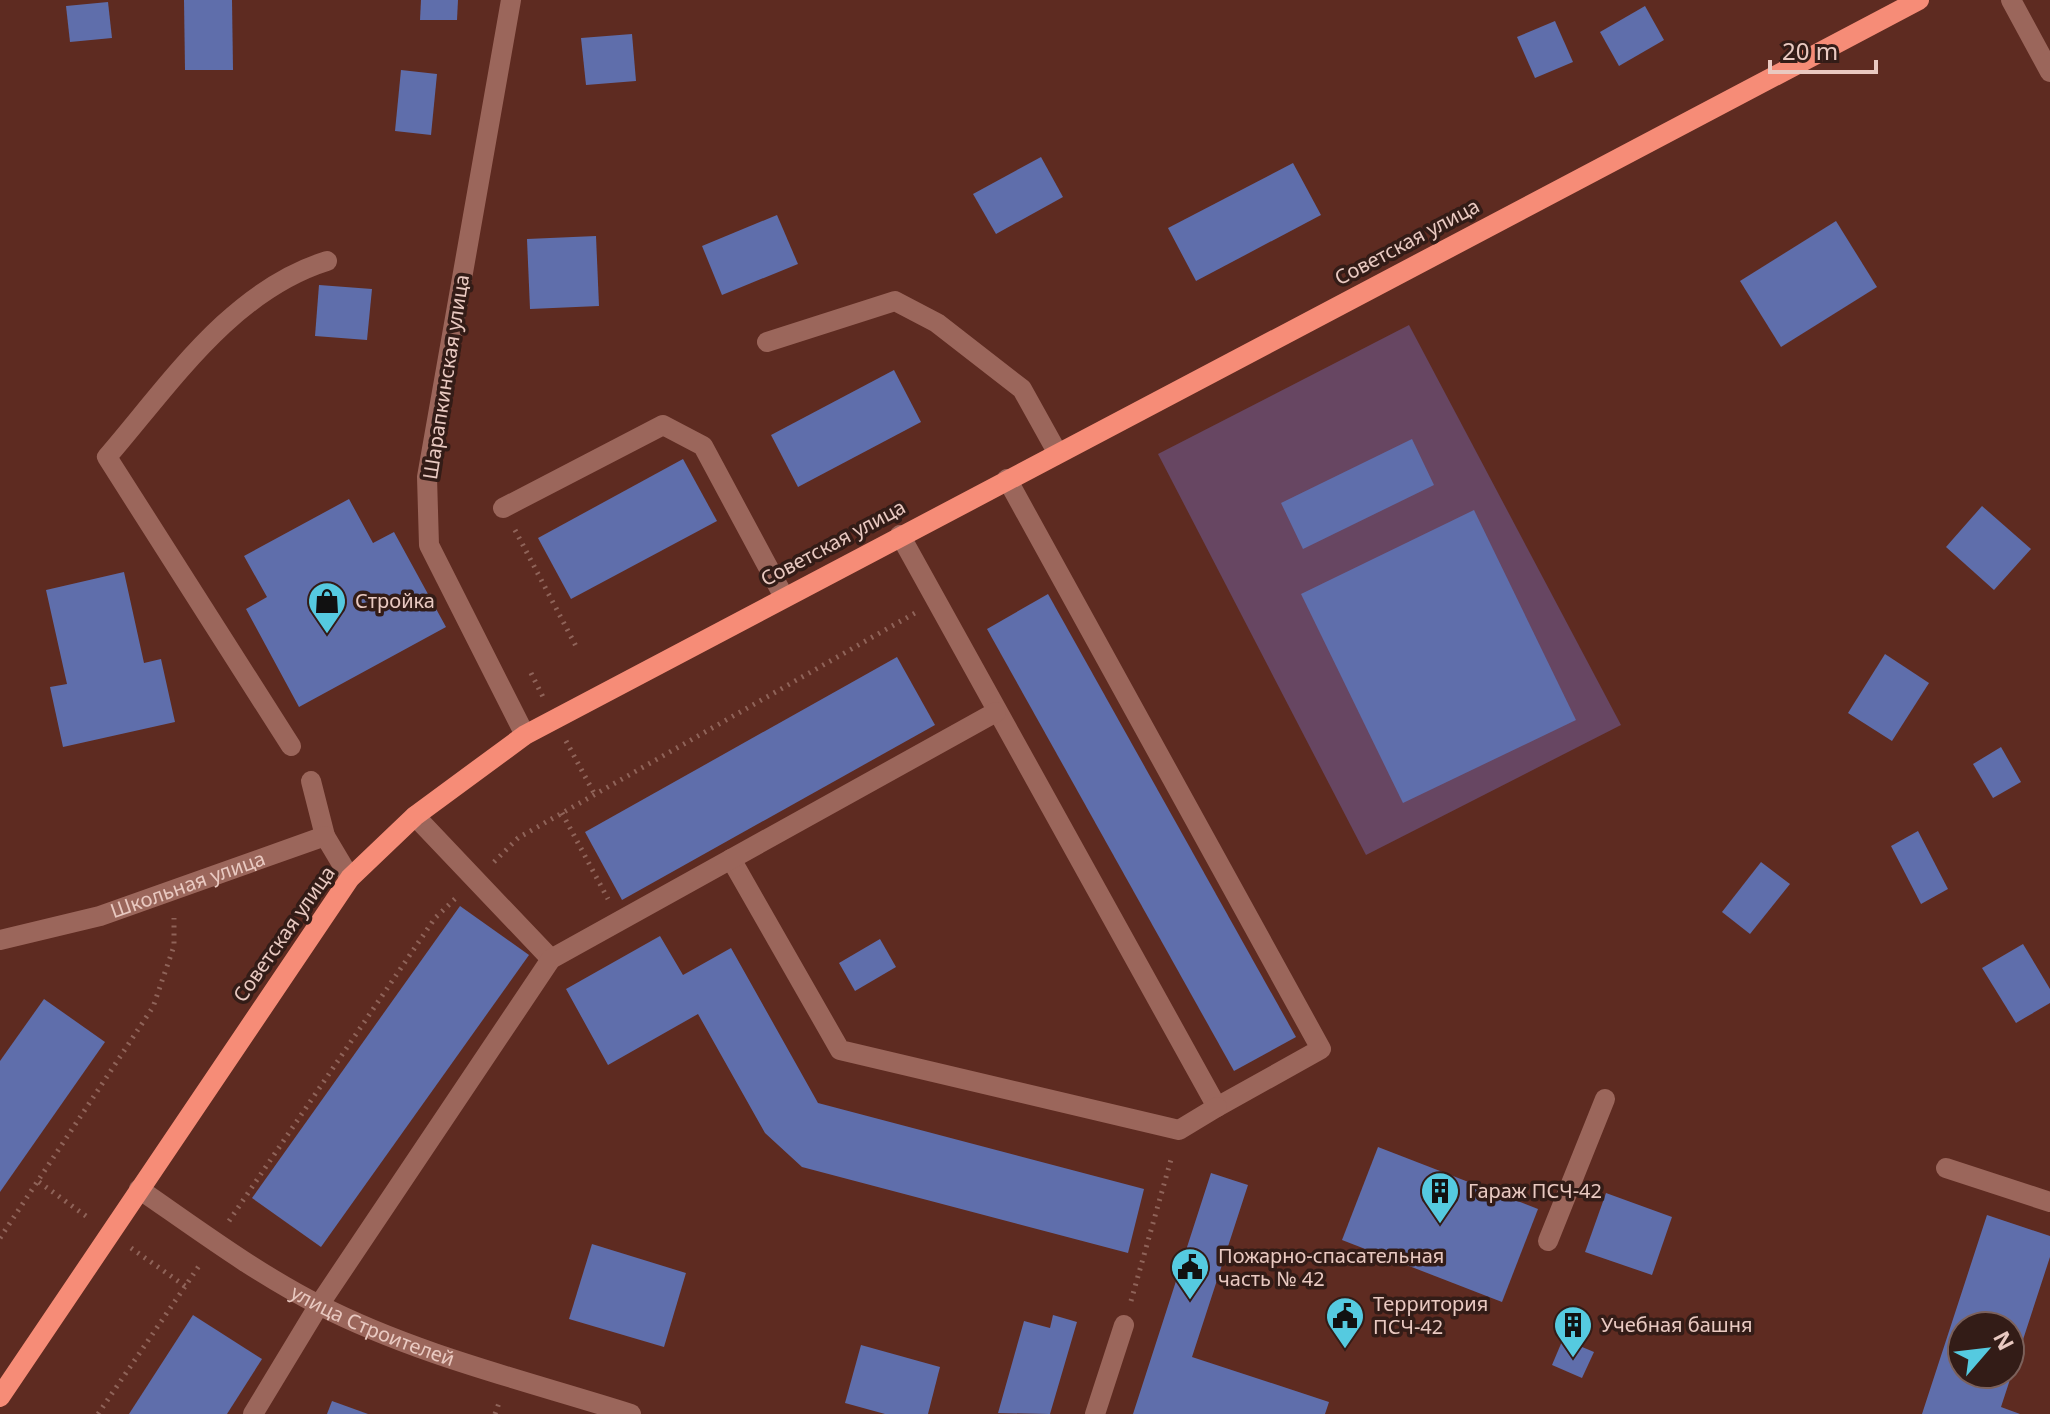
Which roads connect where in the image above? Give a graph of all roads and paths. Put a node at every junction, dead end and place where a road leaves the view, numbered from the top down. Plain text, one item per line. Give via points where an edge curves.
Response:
1 (511, 0) edge
2 (1919, 0) edge
3 (2011, 0) edge
4 (2050, 72) edge
5 (327, 261) dead end
6 (767, 342) dead end
7 (1057, 452) junction
8 (1007, 479) junction
9 (503, 508) joint
10 (900, 535) junction
11 (784, 597) junction
12 (935, 602) junction
13 (578, 650) dead end
14 (996, 712) junction
15 (525, 735) junction
16 (291, 746) dead end
17 (311, 781) dead end
18 (562, 813) junction
19 (415, 816) junction
20 (325, 836) junction
21 (731, 859) junction
22 (350, 878) junction
23 (475, 880) junction
24 (174, 889) junction
25 (620, 921) junction
26 (0, 940) edge
27 (551, 959) junction
28 (1605, 1099) dead end
29 (1217, 1107) junction
30 (1179, 1130) junction
31 (1946, 1168) dead end
32 (139, 1189) junction
33 (2050, 1202) edge
34 (0, 1238) edge
35 (1548, 1241) dead end
36 (215, 1242) junction
37 (319, 1305) junction
38 (1124, 1325) joint
39 (0, 1397) edge
40 (98, 1414) edge
41 (253, 1414) edge
42 (631, 1414) edge
43 (1095, 1414) edge

1 - 15 street, Шарапкинская улица via 427,477 429,545
2 - 7 main road, Советская улица
3 - 4 street
5 - 16 street via 297,270 217,329 107,457
6 - 7 street via 895,301 937,323 1022,389
7 - 8 main road, Советская улица
8 - 10 main road, Советская улица
8 - 29 street via 1321,1049
9 - 11 street via 663,425 703,446
9 - 13 path
10 - 11 main road, Советская улица
10 - 12 street
11 - 15 main road, Советская улица
12 - 14 street
12 - 18 path
14 - 21 street
14 - 29 street
15 - 19 main road, Советская улица
17 - 20 street
18 - 23 path via 518,838
18 - 25 path
19 - 22 main road, Советская улица
19 - 23 street
20 - 22 street
20 - 24 street, Школьная улица
21 - 25 street
21 - 30 street via 840,1050
22 - 32 main road, Советская улица
23 - 27 street
23 - 36 path via 435,918
24 - 26 street, Школьная улица via 100,916
24 - 34 path via 174,946 153,1007
25 - 27 street
27 - 37 street
28 - 35 street
29 - 30 street
30 - 38 path
31 - 33 street
32 - 36 street, улица Строителей
32 - 39 main road, Советская улица
36 - 37 street, улица Строителей
36 - 40 path
37 - 41 street
37 - 42 street, улица Строителей via 427,1351
38 - 43 street

